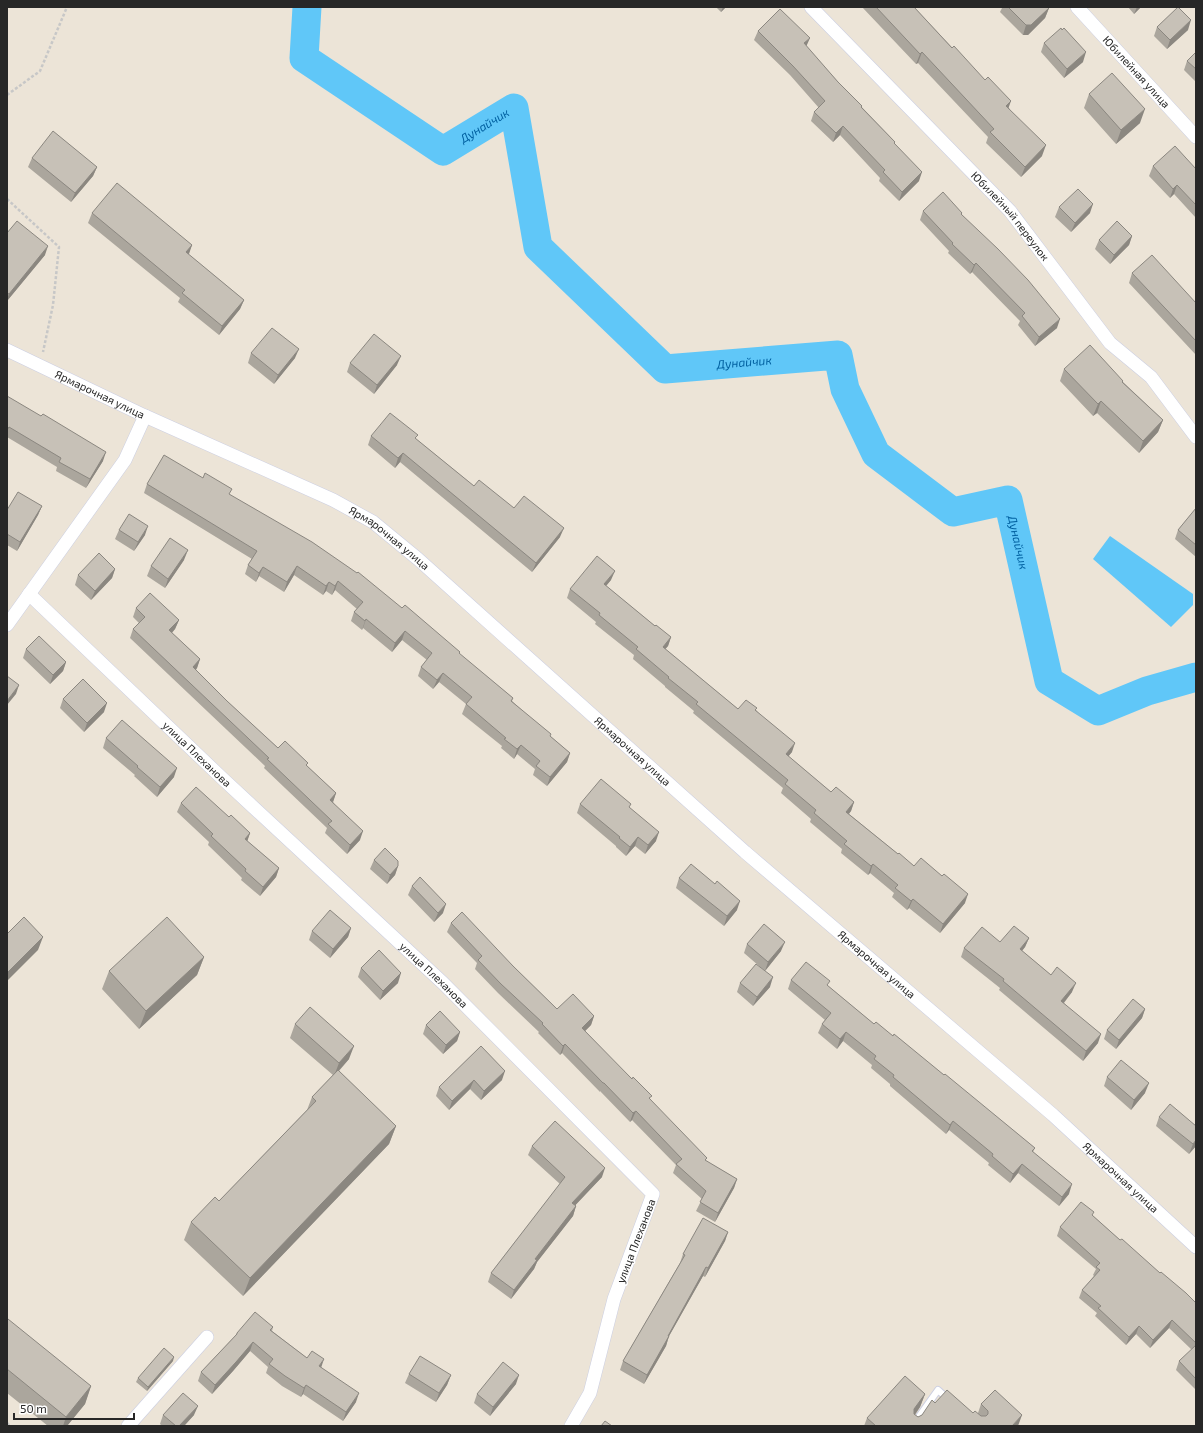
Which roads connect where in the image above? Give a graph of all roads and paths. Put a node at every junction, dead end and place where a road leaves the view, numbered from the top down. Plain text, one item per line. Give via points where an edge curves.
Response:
1 (66, 7) edge
2 (811, 7) edge
3 (1077, 7) edge
4 (7, 95) edge
5 (1196, 136) edge
6 (7, 199) edge
7 (7, 350) edge
8 (40, 367) junction
9 (145, 416) junction
10 (1196, 437) edge
11 (29, 594) junction
12 (7, 625) edge
13 (1196, 1247) edge
14 (207, 1337) dead end
15 (955, 1405) edge
16 (7, 1423) edge
17 (10, 1426) edge
18 (128, 1426) edge
19 (571, 1426) edge
20 (913, 1426) edge

1 - 4 path via 40,71
2 - 10 street, Юбилейный переулок via 1010,211 1110,343 1151,377
3 - 5 street, Юбилейная улица
6 - 8 path via 60,247 53,305
7 - 8 street, Ярмарочная улица
8 - 9 street, Ярмарочная улица
9 - 11 street via 125,460
9 - 13 street, Ярмарочная улица via 333,500 373,522 418,559 745,852 1053,1115
11 - 12 street
11 - 19 street, улица Плеханова via 223,779 443,982 653,1194 614,1299 590,1392
14 - 18 street
15 - 20 lane via 938,1390
16 - 17 path

